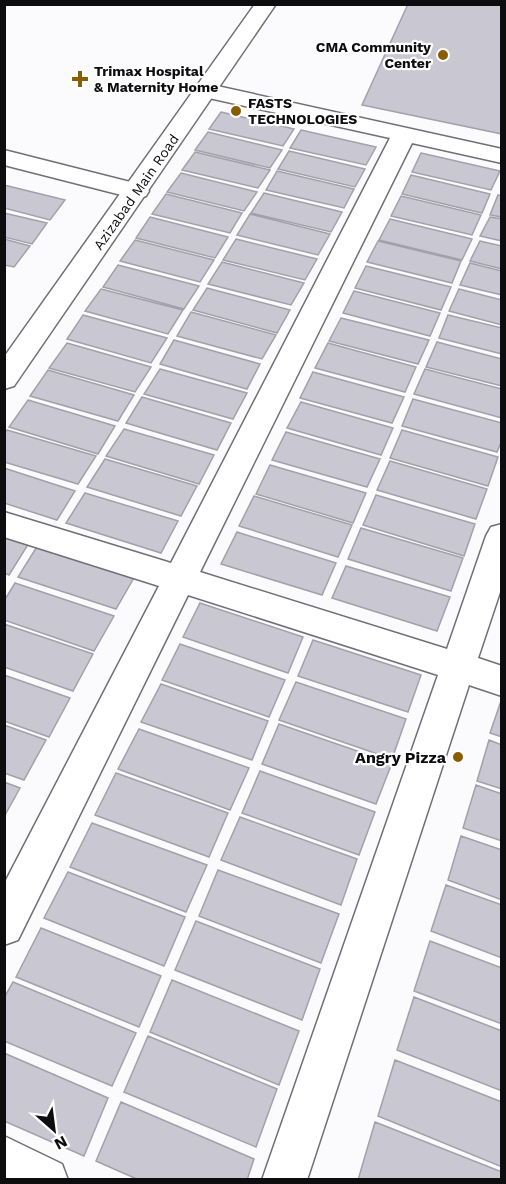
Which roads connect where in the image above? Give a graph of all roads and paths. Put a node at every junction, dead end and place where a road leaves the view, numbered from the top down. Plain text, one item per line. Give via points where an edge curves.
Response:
1 (266, 4) edge
2 (208, 91) junction
3 (404, 135) junction
4 (501, 156) edge
5 (4, 157) edge
6 (137, 191) junction
7 (4, 379) edge
8 (4, 524) edge
9 (501, 536) edge
10 (179, 579) junction
11 (457, 667) junction
12 (501, 681) edge
13 (4, 926) edge
14 (4, 1158) edge
15 (46, 1179) edge
16 (284, 1179) edge

1 - 2 street, Azizabad Main Road
2 - 3 street
2 - 6 street, Azizabad Main Road
3 - 4 street
3 - 10 street
5 - 6 street
6 - 7 street, Azizabad Main Road
8 - 10 street
9 - 11 street
10 - 11 street
10 - 13 street
11 - 12 street
11 - 16 street
14 - 15 street

